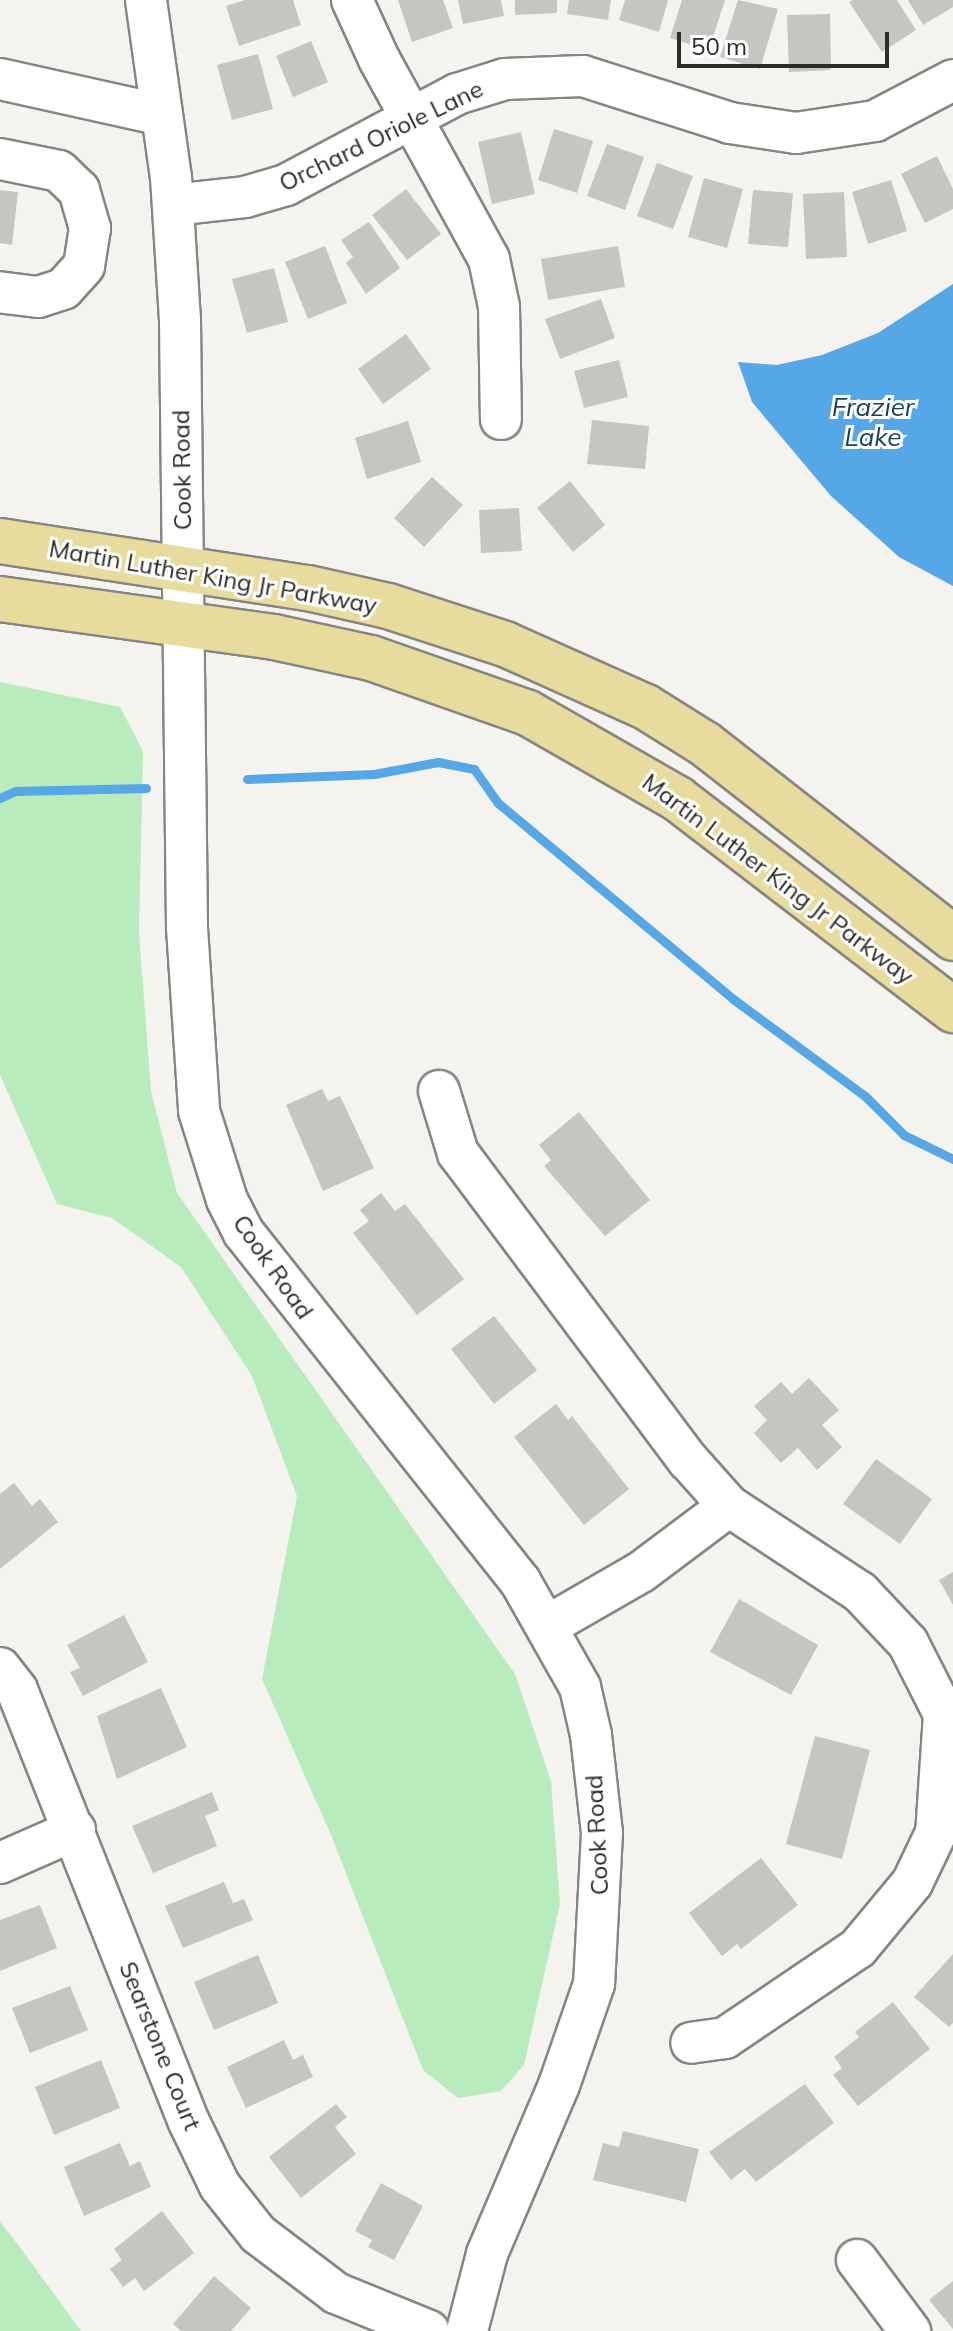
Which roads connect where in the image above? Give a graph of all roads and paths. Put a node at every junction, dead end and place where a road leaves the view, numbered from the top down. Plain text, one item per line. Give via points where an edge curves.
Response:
1 (146, 0) edge
2 (352, 0) edge
3 (0, 79) edge
4 (953, 80) edge
5 (162, 115) junction
6 (412, 117) junction
7 (0, 159) edge
8 (173, 205) junction
9 (0, 292) edge
10 (501, 419) dead end
11 (0, 541) edge
12 (185, 570) junction
13 (0, 599) edge
14 (186, 626) junction
15 (953, 938) edge
16 (953, 1010) edge
17 (439, 1091) dead end
18 (729, 1506) junction
19 (547, 1626) junction
20 (0, 1668) edge
21 (75, 1830) junction
22 (0, 1863) edge
23 (691, 2043) dead end
24 (857, 2260) dead end
25 (429, 2331) edge
26 (467, 2331) edge
27 (910, 2331) edge

1 - 5 street, Cook Road
2 - 6 street
3 - 5 street
4 - 6 street, Orchard Oriole Lane via 889,115 835,131 756,129 617,83 544,75 505,79 457,94
5 - 8 street, Cook Road
6 - 8 street, Orchard Oriole Lane via 286,185 245,197
6 - 10 street via 496,281
7 - 9 street via 31,161 59,171 79,190 90,228 84,266 63,289 38,297
8 - 12 street, Cook Road
11 - 12 main road, Martin Luther King Jr Parkway
12 - 14 street, Cook Road
12 - 15 main road, Martin Luther King Jr Parkway via 388,606 505,644 586,678 705,744
13 - 14 main road, Martin Luther King Jr Parkway
14 - 16 main road, Martin Luther King Jr Parkway via 274,637 371,658 528,713 678,799
14 - 19 street, Cook Road via 187,928 196,1076 199,1111 227,1200 272,1274 470,1516
17 - 18 street via 458,1153 688,1460
18 - 19 street via 641,1572
18 - 23 street via 860,1592 908,1643 944,1714 943,1741 936,1833 912,1883 867,1937 780,2004 725,2038
19 - 26 street, Cook Road via 580,1687 591,1735 602,1833 597,1962 570,2057 487,2254
20 - 21 street, Searstone Court via 17,1690
21 - 22 street
21 - 25 street, Searstone Court via 189,2122 220,2186 258,2234 336,2293
24 - 27 street

